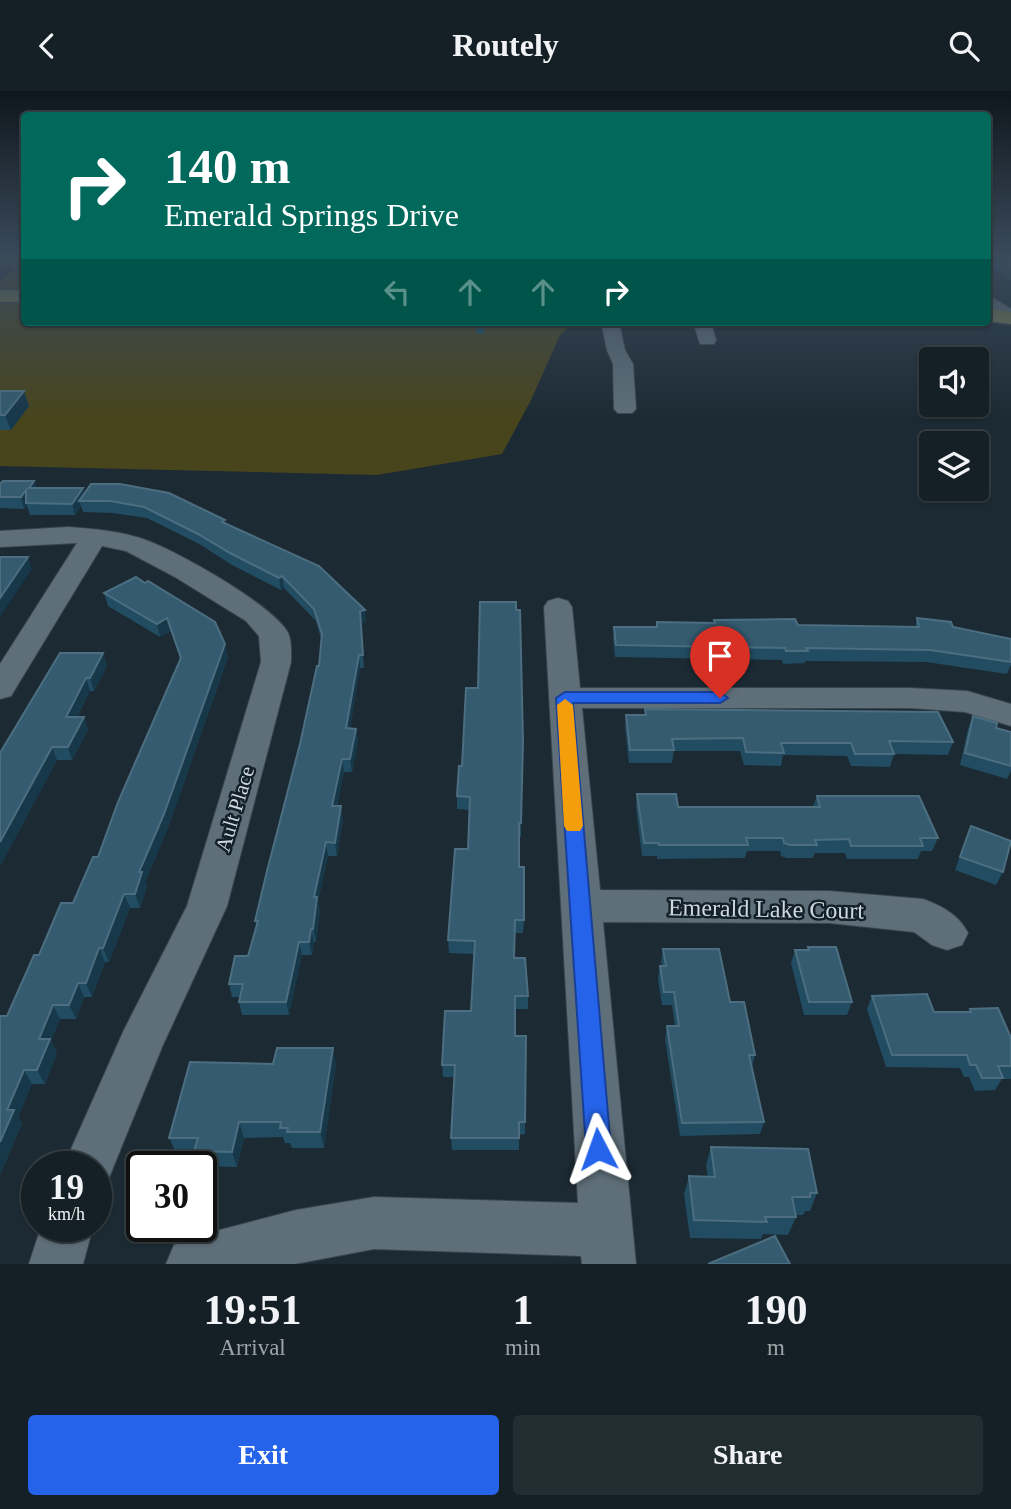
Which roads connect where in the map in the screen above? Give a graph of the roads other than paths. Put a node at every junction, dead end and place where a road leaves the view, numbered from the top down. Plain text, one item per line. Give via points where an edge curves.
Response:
1 (991, 316) edge
2 (1011, 318) edge
3 (611, 326) edge
4 (703, 326) edge
5 (707, 340) dead end
6 (625, 409) dead end
7 (94, 537) junction
8 (0, 539) edge
9 (558, 607) dead end
10 (0, 689) edge
11 (565, 698) junction
12 (1011, 715) edge
13 (579, 906) junction
14 (947, 933) dead end
15 (95, 1151) edge
16 (63, 1242) edge
17 (607, 1247) edge
18 (56, 1264) edge
19 (193, 1264) edge

1 - 2 main road
3 - 6 street via 623,364
4 - 5 street
7 - 8 street, Ault Place
7 - 10 street
7 - 15 street, Ault Place via 135,545 256,615 274,634 276,662 206,906
9 - 11 street
11 - 12 street via 910,698 967,702
11 - 13 street
13 - 14 street, Emerald Lake Court via 829,907 923,916
13 - 17 street
16 - 18 street
17 - 19 street via 374,1223 296,1237

